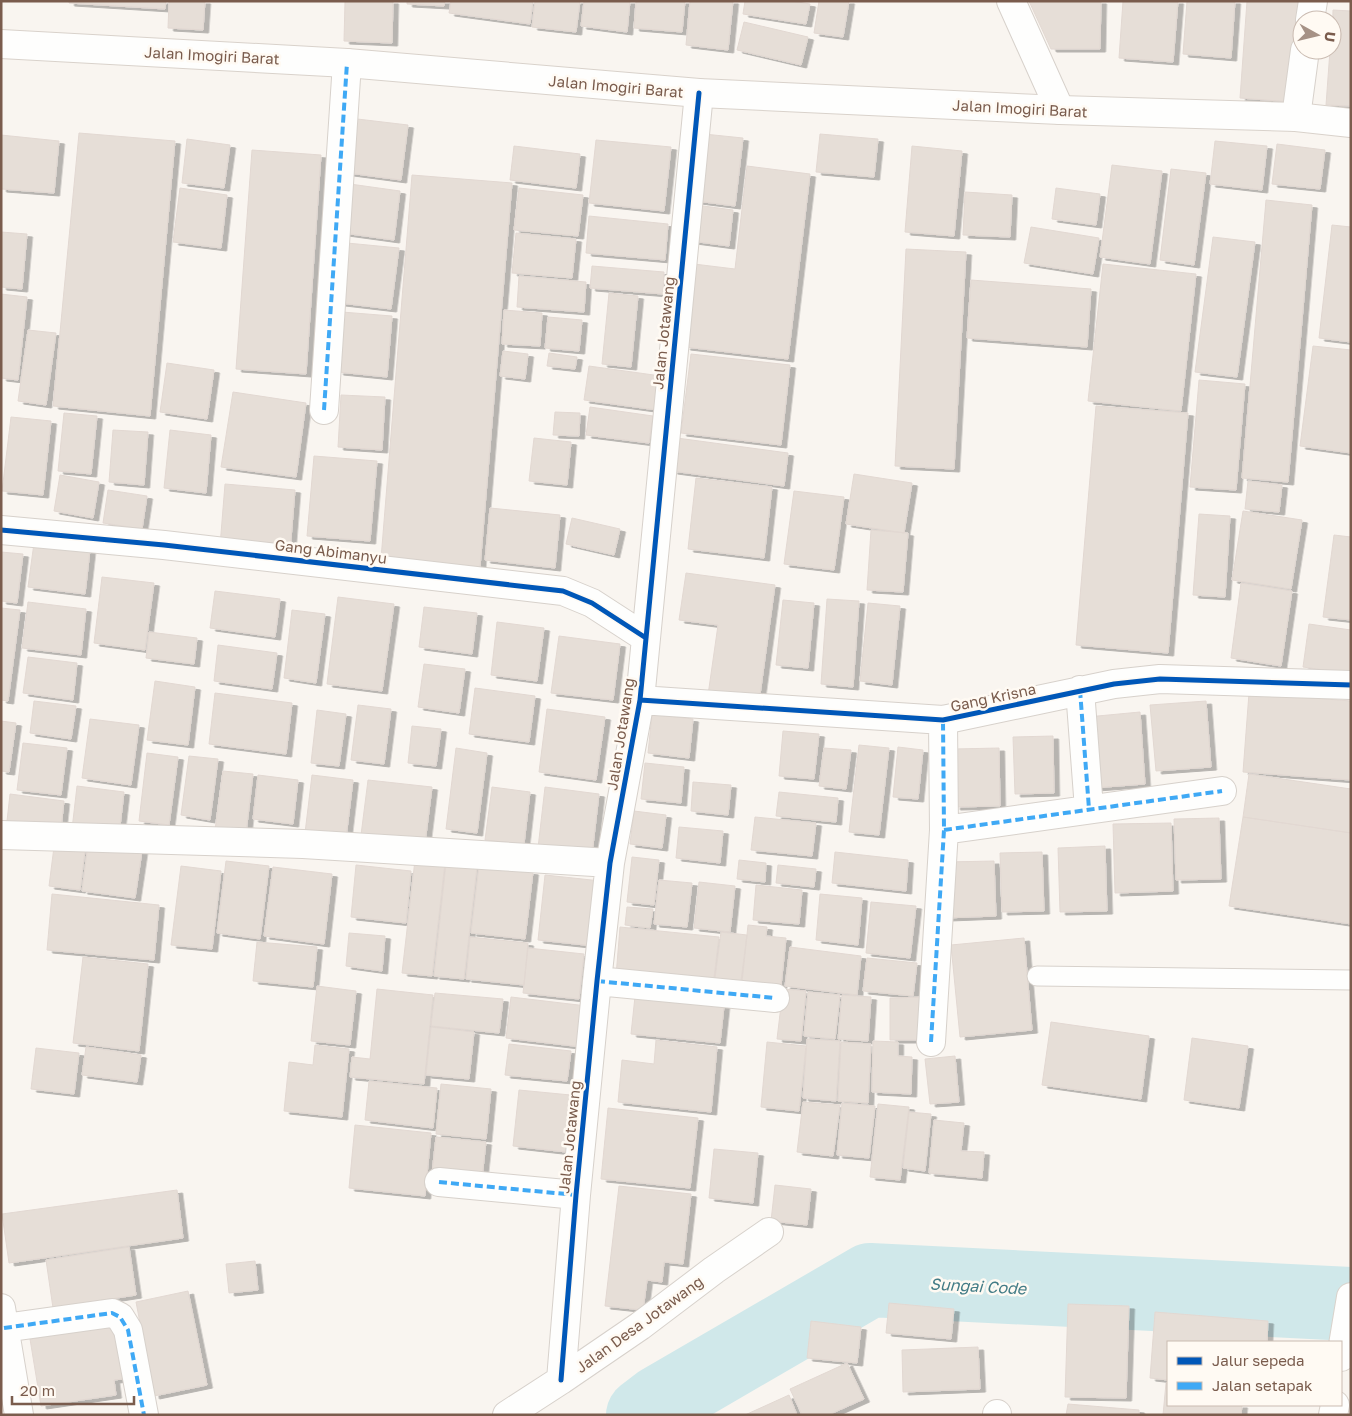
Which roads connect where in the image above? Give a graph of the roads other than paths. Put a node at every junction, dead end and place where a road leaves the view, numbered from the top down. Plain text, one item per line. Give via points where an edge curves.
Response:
1 (1011, 1) edge
2 (1, 44) edge
3 (1305, 60) edge
4 (346, 63) junction
5 (699, 93) junction
6 (1060, 110) junction
7 (1296, 117) junction
8 (1351, 123) edge
9 (324, 410) dead end
10 (1, 530) edge
11 (646, 638) junction
12 (1351, 685) edge
13 (1080, 690) junction
14 (640, 700) junction
15 (943, 720) junction
16 (1222, 791) dead end
17 (1089, 808) junction
18 (944, 830) junction
19 (1, 835) edge
20 (610, 863) junction
21 (1037, 976) dead end
22 (1351, 980) edge
23 (597, 981) junction
24 (775, 998) dead end
25 (931, 1042) dead end
26 (439, 1182) dead end
27 (576, 1195) junction
28 (769, 1232) dead end
29 (1351, 1297) edge
30 (3, 1318) edge
31 (1342, 1349) edge
32 (562, 1380) junction
33 (19, 1415) edge
34 (144, 1415) edge
35 (507, 1415) edge

1 - 6 street
2 - 4 street, Jalan Imogiri Barat
3 - 7 street
4 - 5 street, Jalan Imogiri Barat
4 - 9 street
5 - 6 street, Jalan Imogiri Barat
5 - 11 street, Jalan Jotawang
6 - 7 street, Jalan Imogiri Barat
7 - 8 street, Jalan Imogiri Barat
10 - 11 street, Gang Abimanyu via 174,546 563,591 592,603
11 - 14 street, Jalan Jotawang
12 - 13 street, Gang Krisna via 1160,679
13 - 15 street, Gang Krisna
13 - 17 street
14 - 15 street, Gang Krisna
14 - 20 street, Jalan Jotawang
15 - 18 street
16 - 17 street
17 - 18 street
18 - 25 street
19 - 20 street via 302,844
20 - 23 street, Jalan Jotawang
21 - 22 lane
23 - 24 street
23 - 27 street, Jalan Jotawang
26 - 27 street
27 - 32 street, Jalan Jotawang
28 - 32 street, Jalan Desa Jotawang
29 - 31 street
30 - 33 street
30 - 34 street via 112,1313 120,1317 128,1330
32 - 35 street, Jalan Desa Jotawang

